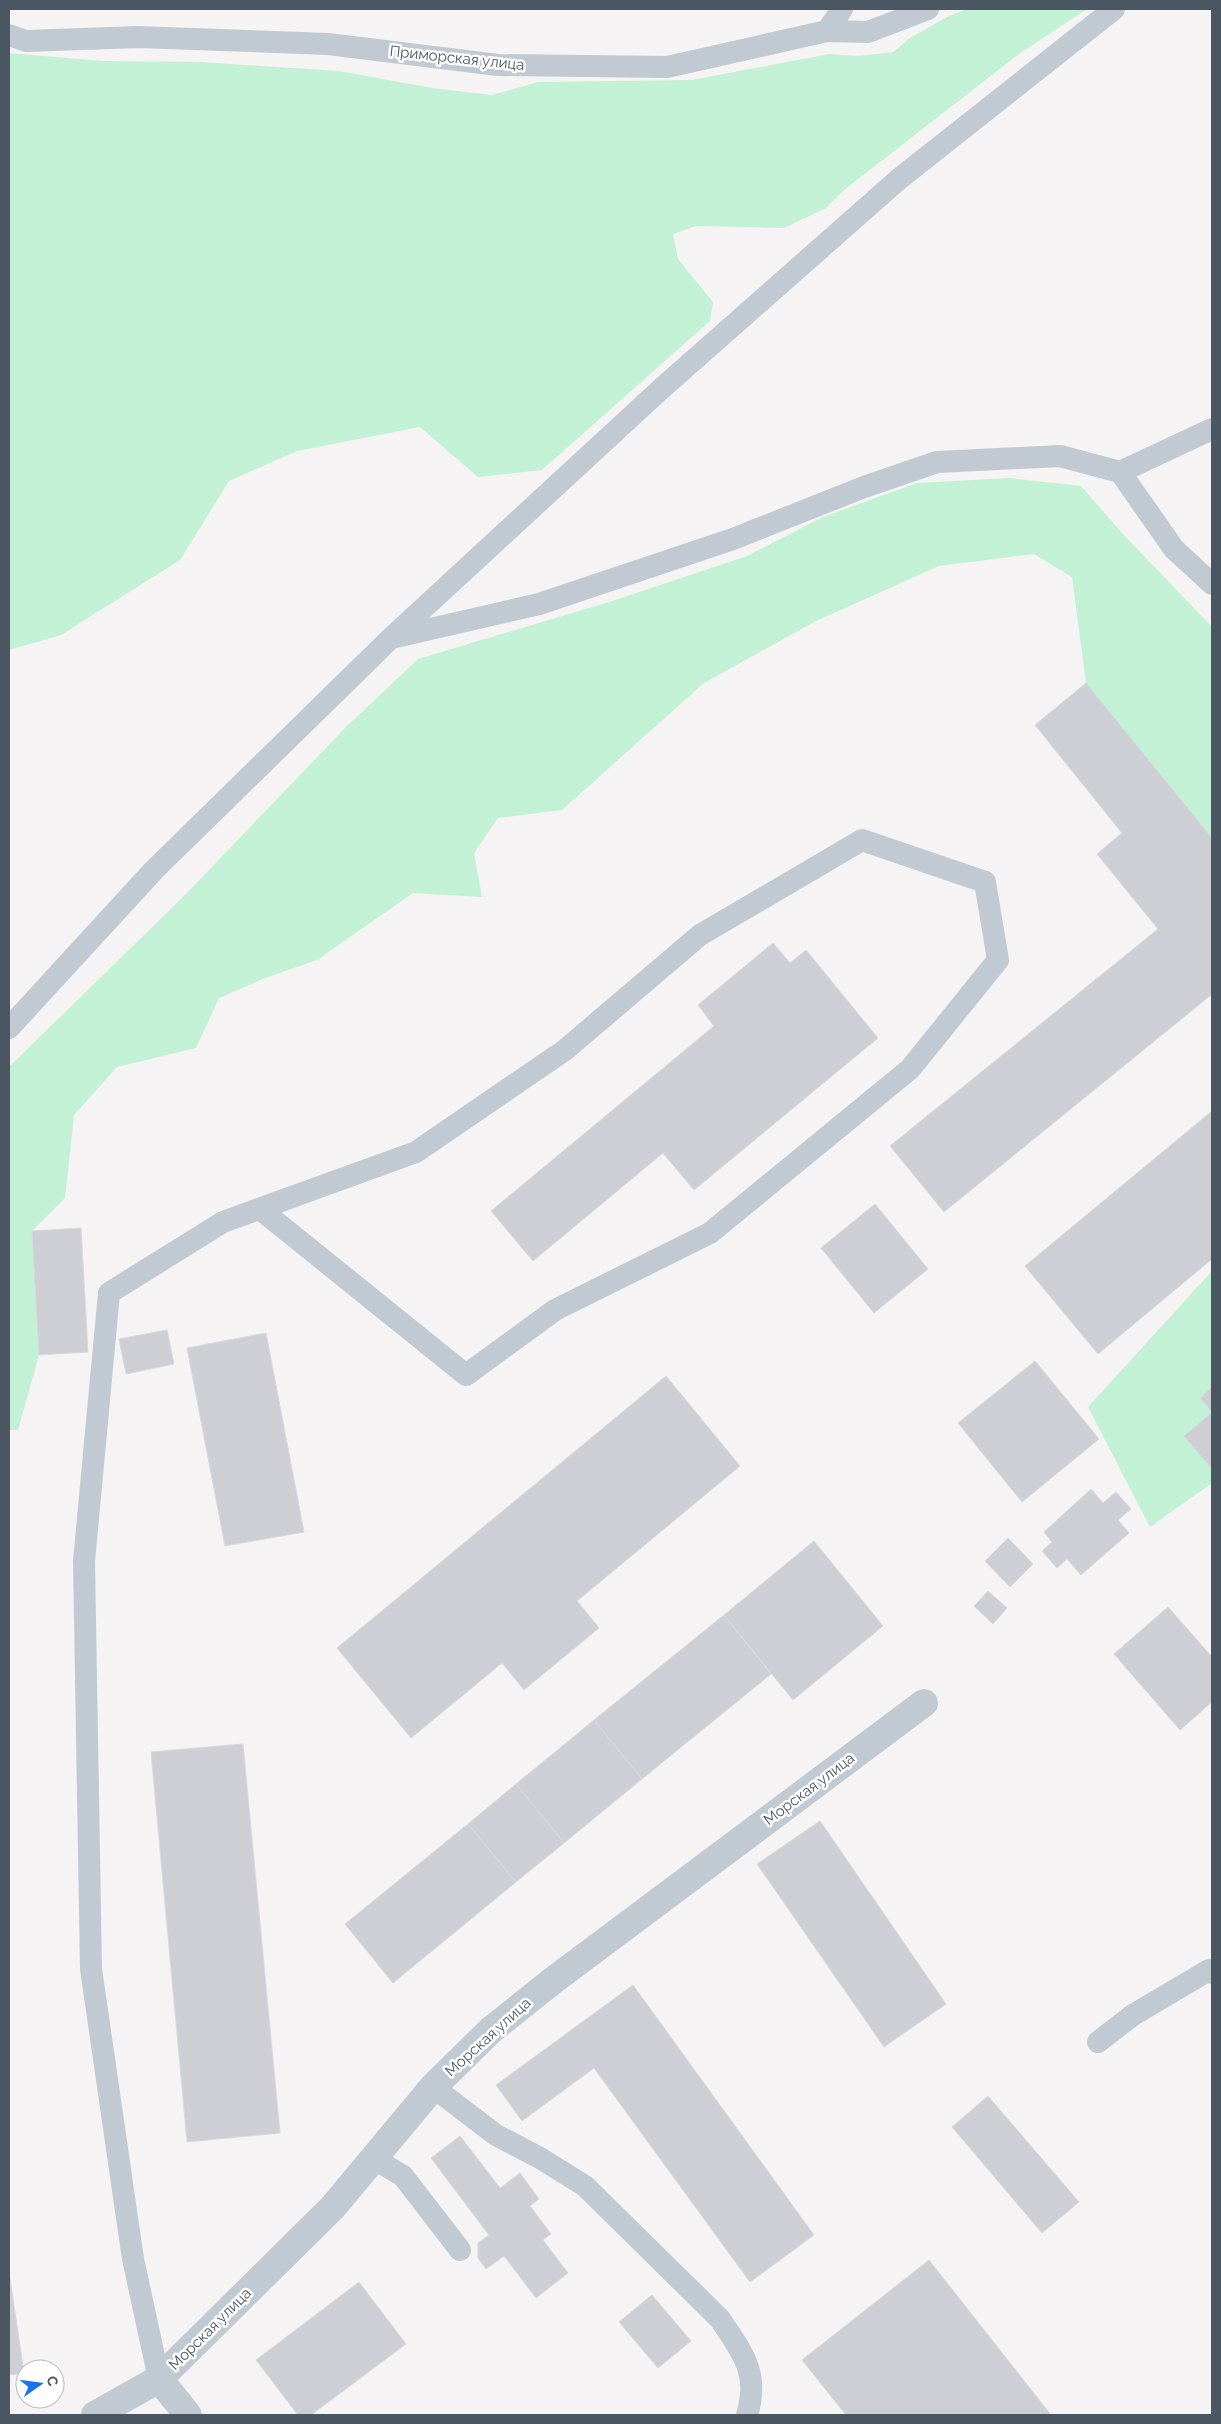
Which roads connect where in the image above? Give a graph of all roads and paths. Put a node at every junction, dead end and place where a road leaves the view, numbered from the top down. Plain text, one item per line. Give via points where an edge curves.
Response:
1 (842, 9) edge
2 (928, 9) edge
3 (1114, 9) edge
4 (827, 31) junction
5 (9, 35) edge
6 (1212, 429) edge
7 (1120, 472) junction
8 (1212, 584) edge
9 (390, 639) junction
10 (9, 1028) edge
11 (260, 1209) junction
12 (924, 1703) dead end
13 (1212, 1973) edge
14 (1098, 2042) dead end
15 (433, 2087) junction
16 (373, 2158) junction
17 (460, 2250) dead end
18 (160, 2379) junction
19 (95, 2415) edge
20 (188, 2415) edge
21 (747, 2415) edge

1 - 4 lane
2 - 4 lane, Приморская улица via 868,32
3 - 9 lane via 899,179 661,389
4 - 5 lane, Приморская улица via 667,67 498,65 328,44 138,37 26,41
6 - 7 lane
7 - 8 lane via 1174,549
7 - 9 lane via 1060,456 937,462 864,487 733,540 539,604
9 - 10 lane via 154,870
11 - 11 lane via 416,1152 565,1050 700,935 862,840 985,882 998,960 910,1069 710,1233 555,1310 466,1375
11 - 18 lane via 223,1222 109,1293 84,1561 91,1969 133,2259
12 - 15 street, Морская улица via 555,1979 491,2030
13 - 14 lane via 1209,1970 1142,2010
15 - 16 street, Морская улица
15 - 21 lane via 496,2135 585,2186 720,2319 751,2370
16 - 17 lane via 403,2176
16 - 18 street, Морская улица via 333,2207
18 - 19 street, Морская улица
18 - 20 street

